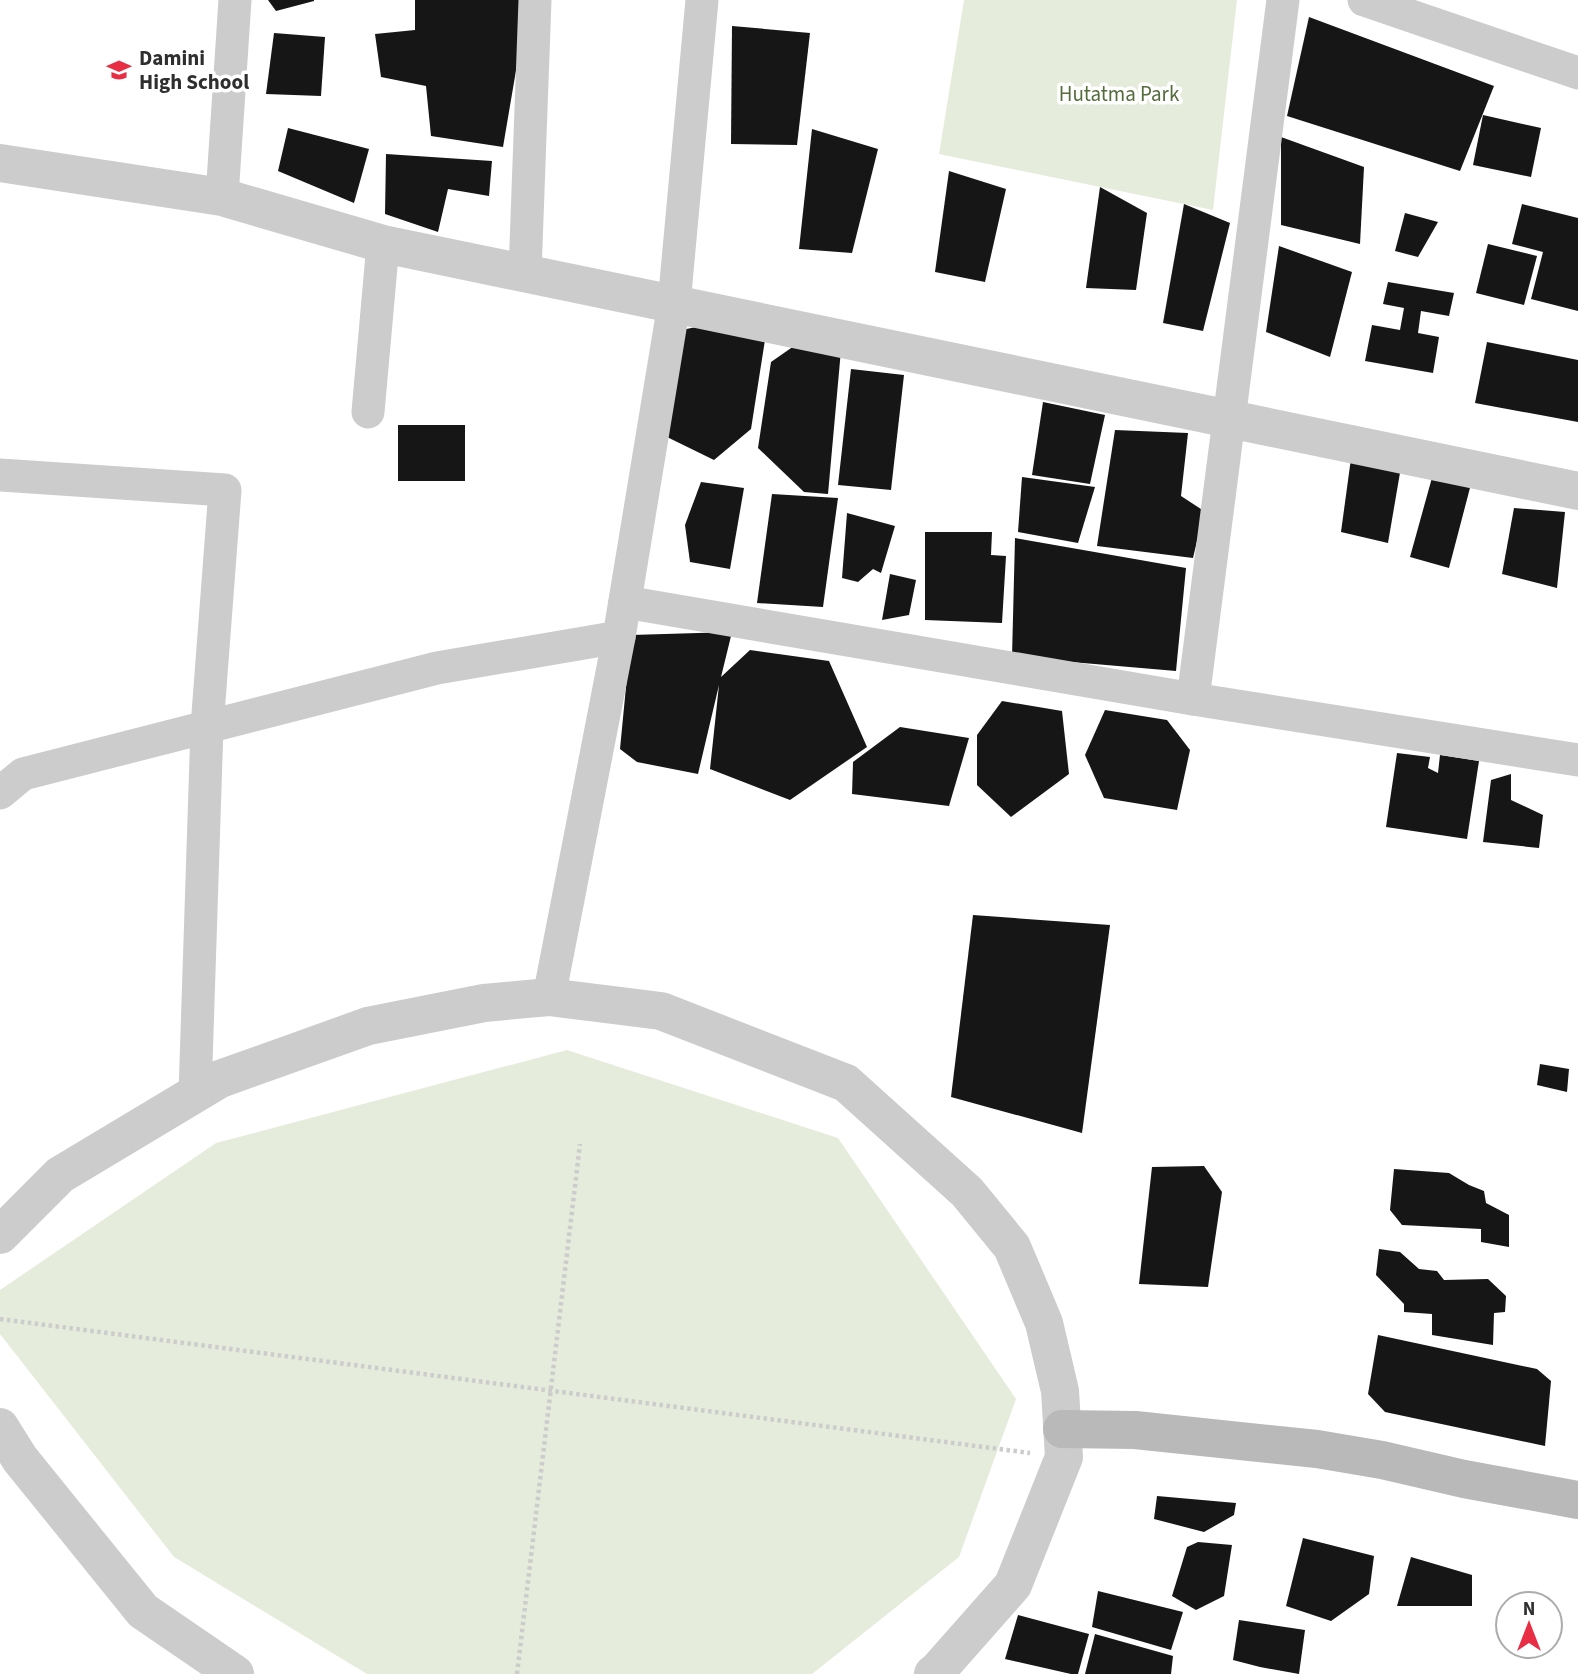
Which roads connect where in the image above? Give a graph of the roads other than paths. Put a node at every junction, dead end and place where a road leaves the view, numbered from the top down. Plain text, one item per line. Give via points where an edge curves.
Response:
1 (235, 0) edge
2 (535, 0) edge
3 (702, 0) edge
4 (1283, 0) edge
5 (1364, 0) edge
6 (1578, 73) edge
7 (0, 163) edge
8 (222, 197) junction
9 (383, 244) junction
10 (525, 273) junction
11 (674, 304) junction
12 (368, 412) dead end
13 (1228, 419) junction
14 (0, 475) edge
15 (1578, 491) edge
16 (625, 602) junction
17 (619, 637) junction
18 (1193, 699) junction
19 (207, 727) junction
20 (1578, 760) edge
21 (0, 793) edge
22 (549, 998) junction
23 (195, 1094) junction
24 (0, 1235) edge
25 (0, 1427) edge
26 (1063, 1443) junction
27 (1578, 1500) edge
28 (235, 1674) edge
29 (933, 1674) edge

1 - 8 street
2 - 10 street
3 - 11 street
4 - 13 street
5 - 6 street
7 - 8 street
8 - 9 street
9 - 10 street
9 - 12 street
10 - 11 street
11 - 13 street
11 - 16 street
13 - 15 street
13 - 18 street
14 - 19 street via 225,490
16 - 17 street
16 - 18 street
17 - 19 street via 437,668
17 - 22 street
18 - 20 street
19 - 21 street via 23,774
19 - 23 street
22 - 23 street via 484,1003 368,1026 220,1079
22 - 26 street via 661,1011 846,1083 967,1192 1012,1247 1044,1323 1059,1391
23 - 24 street via 60,1175
25 - 28 street via 20,1459 144,1611
26 - 27 main road via 1135,1430 1317,1449
26 - 29 street via 1013,1585

